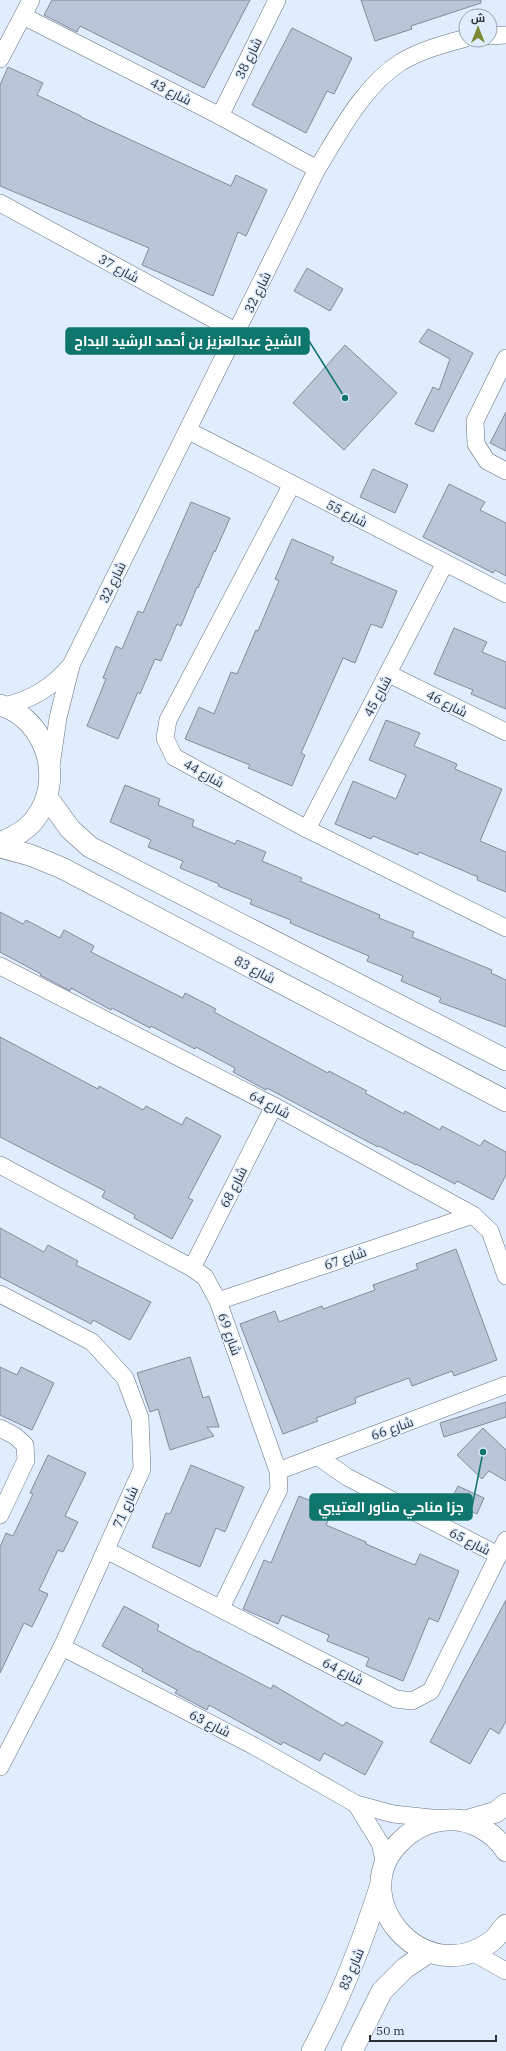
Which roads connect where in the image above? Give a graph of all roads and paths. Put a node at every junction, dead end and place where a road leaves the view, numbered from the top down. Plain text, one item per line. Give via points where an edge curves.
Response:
1 (32, 0) edge
2 (277, 0) edge
3 (23, 16) junction
4 (458, 40) edge
5 (0, 59) edge
6 (220, 116) junction
7 (317, 170) junction
8 (0, 203) edge
9 (237, 332) junction
10 (506, 358) edge
11 (189, 431) junction
12 (506, 471) edge
13 (292, 484) junction
14 (445, 563) junction
15 (506, 594) edge
16 (71, 665) junction
17 (388, 674) junction
18 (2, 706) edge
19 (506, 732) edge
20 (50, 770) junction
21 (46, 797) junction
22 (307, 829) junction
23 (0, 843) edge
24 (0, 847) edge
25 (506, 928) edge
26 (0, 966) edge
27 (506, 1060) edge
28 (506, 1101) edge
29 (274, 1106) junction
30 (0, 1165) edge
31 (473, 1215) junction
32 (192, 1268) junction
33 (506, 1276) edge
34 (0, 1294) edge
35 (218, 1300) junction
36 (506, 1385) edge
37 (0, 1428) edge
38 (317, 1456) junction
39 (278, 1471) junction
40 (0, 1515) edge
41 (506, 1540) edge
42 (106, 1550) junction
43 (498, 1556) junction
44 (221, 1608) junction
45 (62, 1647) junction
46 (0, 1767) edge
47 (356, 1804) junction
48 (506, 1804) edge
49 (456, 1820) junction
50 (506, 1851) edge
51 (385, 1864) junction
52 (381, 1884) junction
53 (506, 1925) edge
54 (429, 1952) junction
55 (472, 1952) junction
56 (506, 1971) edge
57 (312, 2051) edge
58 (352, 2051) edge

1 - 3 street
2 - 6 street, شارع 38
3 - 5 street
3 - 6 street, شارع 43
4 - 7 street, شارع 32 via 429,48 400,63 373,86
6 - 7 street, شارع 43
7 - 9 street, شارع 32
8 - 9 street, شارع 37
9 - 11 street, شارع 32
10 - 12 street via 475,420 476,444 487,461
11 - 13 street, شارع 55
11 - 16 street, شارع 32
13 - 14 street, شارع 55
13 - 22 street, شارع 44 via 168,720 165,738 174,757
14 - 15 street, شارع 55
14 - 17 street, شارع 45
16 - 18 street, شارع 32 via 46,689 26,700
16 - 20 street, شارع 32 via 57,724
17 - 19 street, شارع 46
17 - 22 street, شارع 45
18 - 20 street via 18,714 41,738
20 - 21 street
21 - 23 street via 35,819 17,836
21 - 27 street via 70,829 90,847
22 - 25 street, شارع 44
24 - 28 street, شارع 83 via 62,868
26 - 29 street, شارع 64
29 - 31 street, شارع 64
29 - 32 street, شارع 68
30 - 32 street, شارع 69
31 - 33 street, شارع 64 via 490,1231
31 - 35 street, شارع 67
32 - 35 street, شارع 69 via 205,1277
34 - 42 street, شارع 71 via 92,1342 125,1378 140,1418 142,1469
35 - 39 street, شارع 69
36 - 38 street, شارع 66
37 - 40 street via 25,1445 26,1460
38 - 39 street, شارع 66
38 - 43 street, شارع 65 via 347,1477
39 - 44 street, شارع 69 via 278,1489
41 - 43 street, شارع 64
42 - 44 street, شارع 64
42 - 45 street, شارع 71
43 - 44 street, شارع 64 via 431,1691 412,1701 396,1699
45 - 46 street, شارع 71
45 - 47 street, شارع 63 via 254,1746
47 - 49 street, شارع 63 via 393,1814
47 - 51 street, شارع 63 via 380,1843
48 - 49 street via 496,1812
49 - 50 street via 485,1829
49 - 51 street via 428,1823 410,1832 395,1846
51 - 52 street
52 - 54 street via 384,1906 393,1926 409,1942
52 - 57 street, شارع 83 via 350,1974
53 - 55 street via 492,1941
54 - 55 street via 450,1956
54 - 58 street via 405,1968 382,1991
55 - 56 street

